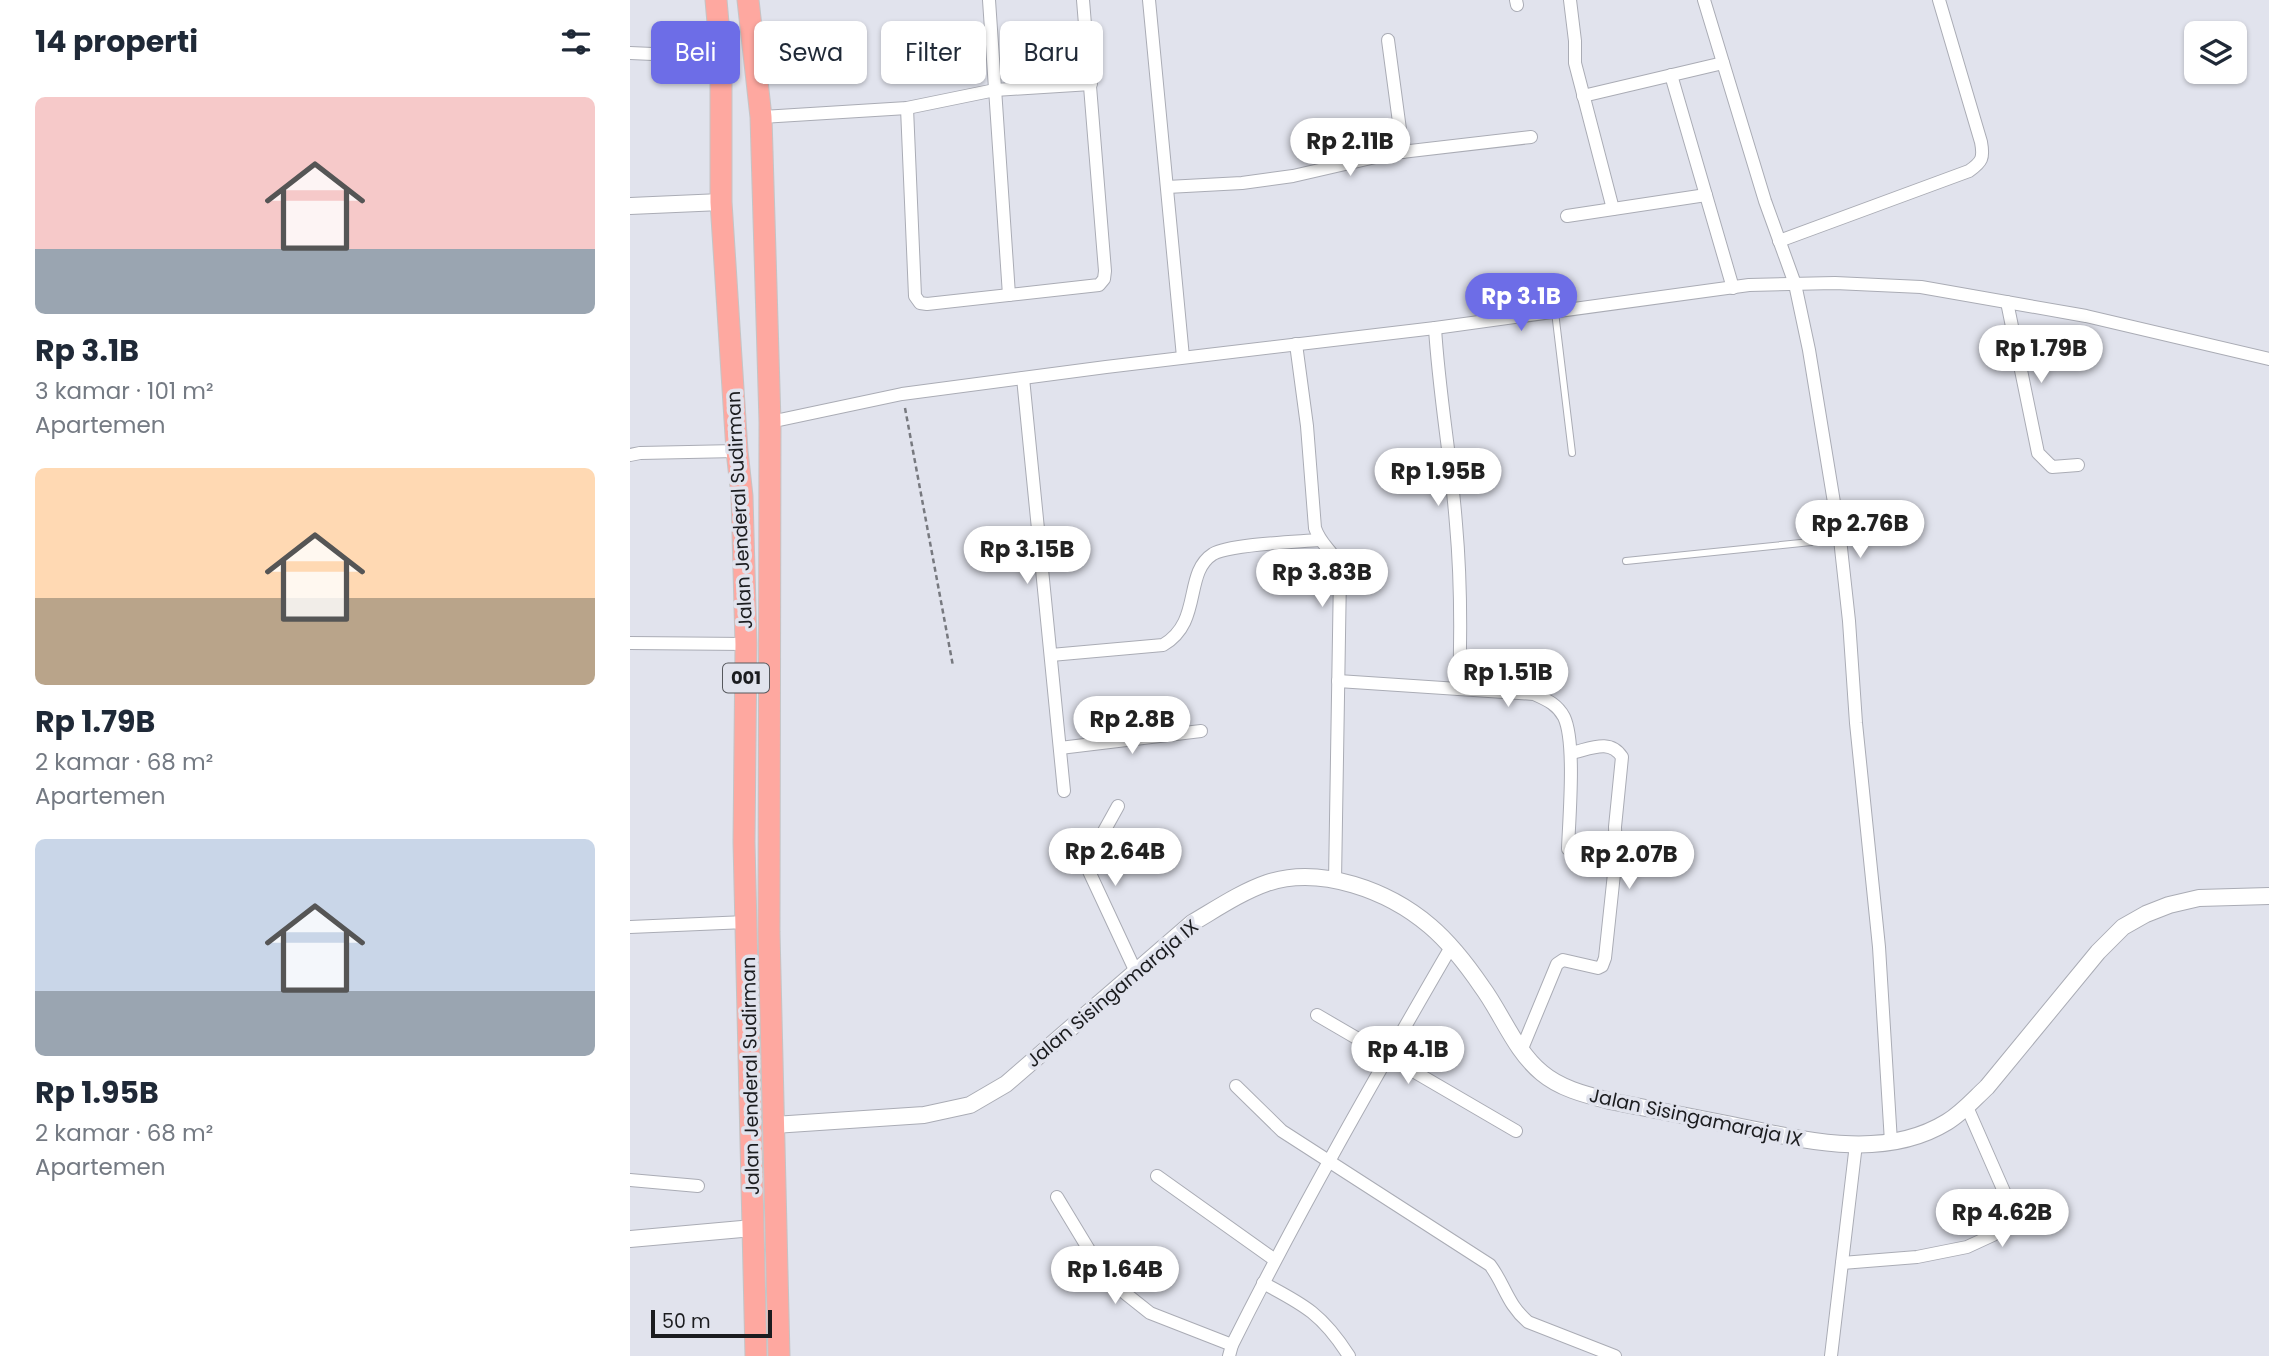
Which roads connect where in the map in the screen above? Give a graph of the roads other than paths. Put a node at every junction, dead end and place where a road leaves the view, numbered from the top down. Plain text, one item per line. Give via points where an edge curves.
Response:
1 (716, 0) edge
2 (748, 0) edge
3 (989, 0) edge
4 (1083, 0) edge
5 (1149, 0) edge
6 (1570, 0) edge
7 (1704, 0) edge
8 (1939, 0) edge
9 (718, 21) edge
10 (1085, 21) edge
11 (1388, 40) dead end
12 (630, 53) edge
13 (651, 54) edge
14 (1723, 63) junction
15 (1671, 75) junction
16 (721, 84) edge
17 (1091, 84) joint
18 (995, 90) junction
19 (1583, 96) junction
20 (907, 108) junction
21 (761, 117) junction
22 (1531, 137) dead end
23 (1403, 152) junction
24 (1167, 187) junction
25 (1706, 195) junction
26 (721, 202) junction
27 (630, 206) edge
28 (1613, 209) junction
29 (1567, 216) dead end
30 (1779, 242) junction
31 (1795, 284) junction
32 (1733, 288) junction
33 (1009, 295) junction
34 (2007, 302) junction
35 (1555, 312) junction
36 (1434, 328) junction
37 (1296, 344) junction
38 (1183, 357) junction
39 (2269, 359) edge
40 (1023, 378) junction
41 (771, 422) junction
42 (737, 451) junction
43 (1572, 453) dead end
44 (630, 455) edge
45 (2078, 465) dead end
46 (743, 496) junction
47 (770, 496) junction
48 (1840, 539) junction
49 (1319, 540) junction
50 (1626, 561) dead end
51 (630, 643) edge
52 (746, 643) junction
53 (1051, 655) junction
54 (1338, 681) junction
55 (1459, 689) junction
56 (1201, 731) dead end
57 (1060, 748) junction
58 (1571, 753) junction
59 (1064, 791) dead end
60 (1118, 806) dead end
61 (1568, 849) dead end
62 (1335, 881) junction
63 (2269, 896) edge
64 (746, 922) junction
65 (630, 928) edge
66 (1451, 947) junction
67 (1135, 970) junction
68 (1317, 1015) dead end
69 (1521, 1051) junction
70 (1388, 1055) junction
71 (1236, 1086) dead end
72 (1966, 1107) junction
73 (774, 1125) junction
74 (1516, 1131) dead end
75 (1891, 1142) junction
76 (1856, 1144) junction
77 (1329, 1160) junction
78 (1157, 1176) dead end
79 (630, 1180) edge
80 (698, 1186) dead end
81 (1057, 1197) dead end
82 (753, 1228) junction
83 (630, 1239) edge
84 (1275, 1260) junction
85 (1842, 1263) junction
86 (1263, 1283) junction
87 (1231, 1350) edge
88 (756, 1356) edge
89 (779, 1356) edge
90 (1349, 1356) edge
91 (1615, 1356) edge
92 (1831, 1356) edge

1 - 9 highway, Jalan Jenderal Sudirman / 001
2 - 21 highway, Jalan Jenderal Sudirman / 001
3 - 18 street
4 - 10 street
5 - 24 street
6 - 19 street
7 - 14 street
8 - 30 street via 1981,142 1981,163
11 - 23 street
12 - 13 street
14 - 15 street
14 - 30 street
15 - 19 street
15 - 25 street
16 - 26 highway, Jalan Jenderal Sudirman / 001
17 - 18 street
17 - 33 street via 1104,279 1098,285
18 - 20 street
18 - 33 street
19 - 28 street
20 - 21 street
20 - 33 street via 915,296 927,304
21 - 41 highway, Jalan Jenderal Sudirman / 001
22 - 23 street
23 - 24 street via 1293,176
24 - 38 street
25 - 28 street
25 - 32 street
26 - 27 street
26 - 42 highway, Jalan Jenderal Sudirman / 001
28 - 29 street
30 - 31 street
31 - 32 street
31 - 34 street via 1921,287
31 - 48 street
32 - 35 street
34 - 39 street
34 - 45 street via 2038,453 2052,467
35 - 36 street
35 - 43 lane
36 - 37 street
36 - 55 street via 1456,523 1461,597
37 - 38 street
37 - 49 street
38 - 40 street
40 - 41 street via 902,394
40 - 53 street
41 - 47 highway, Jalan Jenderal Sudirman / 001
42 - 44 street
42 - 46 highway, Jalan Jenderal Sudirman / 001
46 - 47 highway
46 - 52 highway, Jalan Jenderal Sudirman / 001
47 - 73 highway, Jalan Jenderal Sudirman / 001 via 769,932
48 - 50 lane
48 - 75 street via 1879,947
49 - 53 street via 1227,549 1212,555 1198,576 1184,626 1163,645
49 - 54 street via 1339,563
51 - 52 street
52 - 64 highway, Jalan Jenderal Sudirman / 001
53 - 57 street
54 - 55 street
54 - 62 street
55 - 58 street via 1534,694 1553,703 1565,719
56 - 57 street
57 - 59 street
58 - 61 street
58 - 69 street via 1610,745 1622,757 1605,958 1598,968 1563,960 1557,964
60 - 67 street via 1087,867
62 - 66 street, Jalan Sisingamaraja IX via 1374,892 1408,909
62 - 67 street, Jalan Sisingamaraja IX via 1299,877 1268,883 1192,923
63 - 72 street, Jalan Sisingamaraja IX via 2199,898 2169,905 2123,927
64 - 65 street
64 - 82 highway, Jalan Jenderal Sudirman / 001
66 - 69 street, Jalan Sisingamaraja IX via 1495,1006
66 - 70 street
67 - 73 street, Jalan Sisingamaraja IX via 1006,1084 970,1105 924,1115
68 - 70 street
69 - 76 street, Jalan Sisingamaraja IX via 1541,1073 1600,1099 1816,1142
70 - 74 street
70 - 77 street
71 - 77 street via 1282,1131
72 - 75 street, Jalan Sisingamaraja IX via 1946,1123
72 - 85 street via 2006,1196 2002,1227 1967,1247 1917,1258
73 - 89 highway, Jalan Jenderal Sudirman / 001
75 - 76 street, Jalan Sisingamaraja IX
76 - 85 street
77 - 84 street
77 - 91 street via 1490,1265 1528,1322
78 - 84 street
79 - 80 street
81 - 87 street via 1106,1278 1150,1313
82 - 83 street
82 - 88 highway, Jalan Jenderal Sudirman / 001
84 - 86 street
85 - 92 street
86 - 87 street
86 - 90 street via 1320,1318

